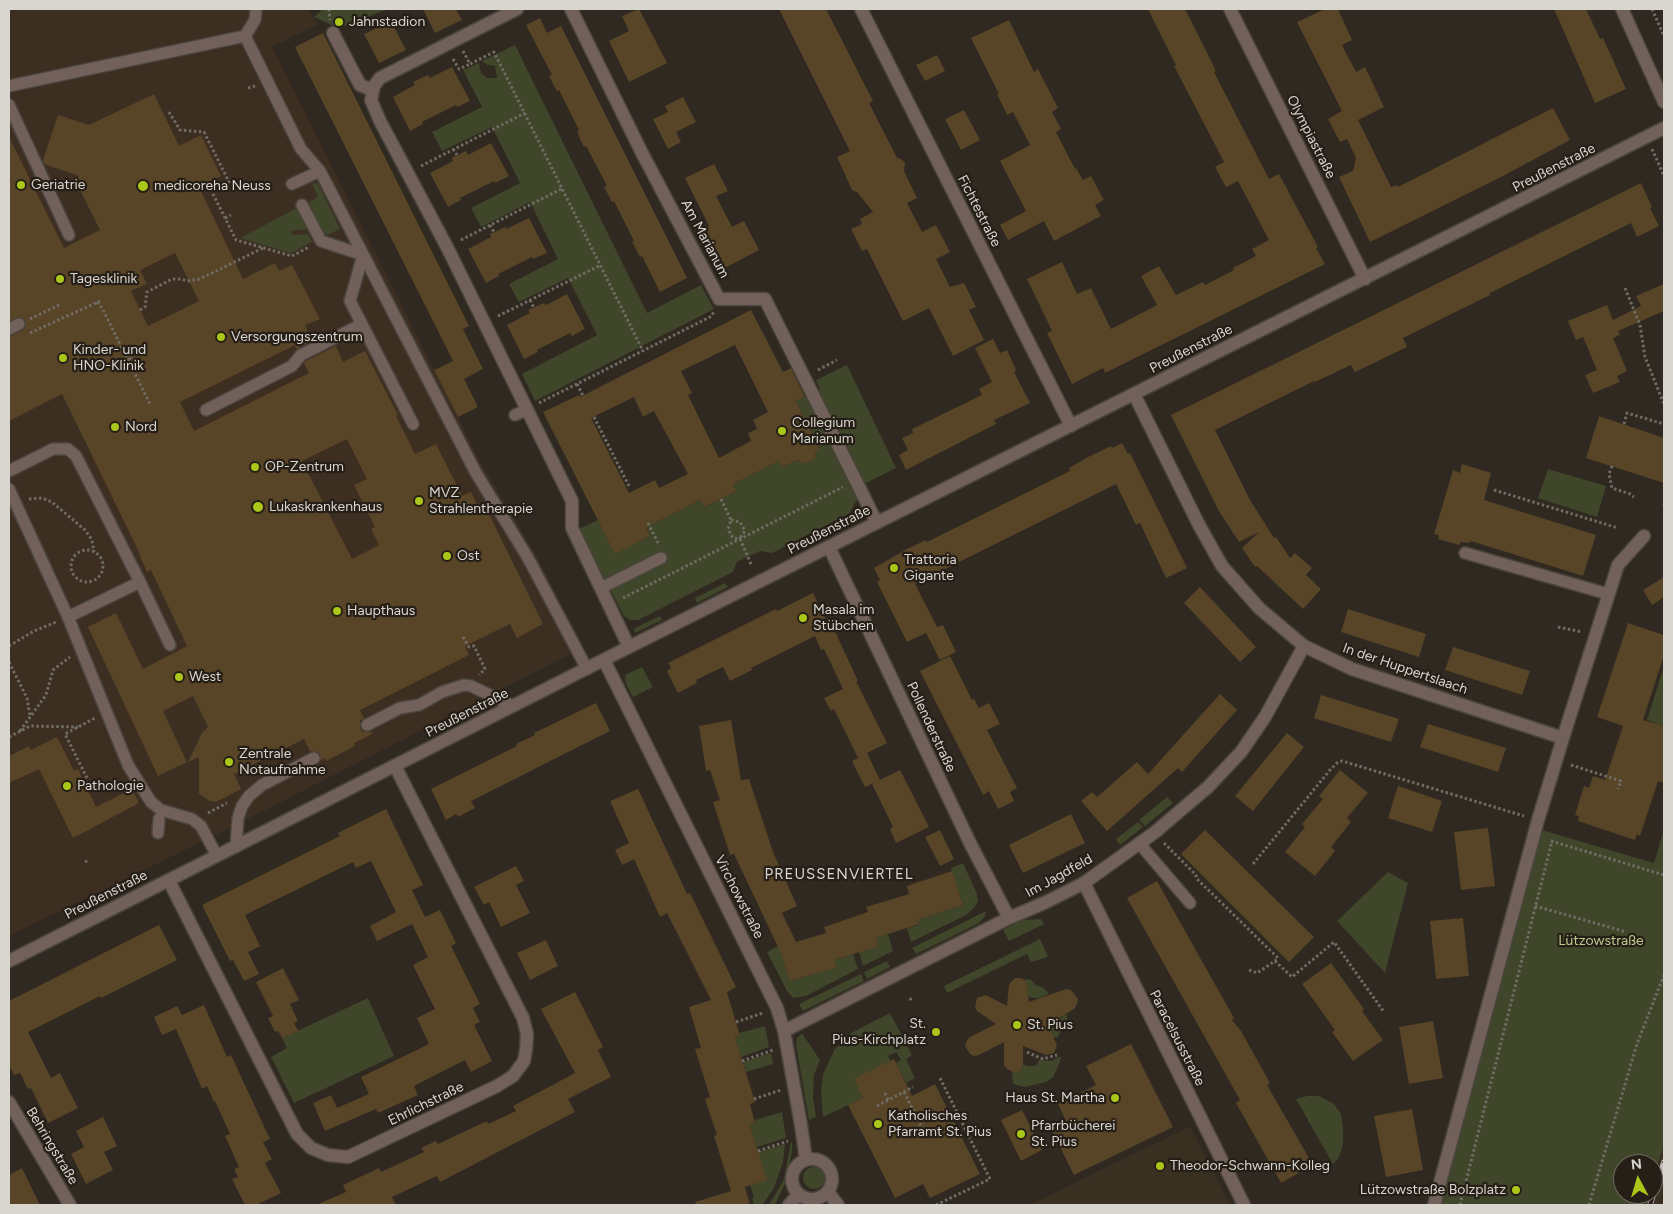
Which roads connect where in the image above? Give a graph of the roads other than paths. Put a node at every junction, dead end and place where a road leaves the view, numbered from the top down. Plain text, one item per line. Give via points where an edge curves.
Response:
1 (256, 9) edge
2 (517, 9) edge
3 (571, 9) edge
4 (861, 9) edge
5 (1230, 9) edge
6 (1622, 9) edge
7 (333, 33) dead end
8 (245, 36) junction
9 (9, 86) edge
10 (372, 90) junction
11 (1664, 102) edge
12 (9, 105) edge
13 (1664, 128) edge
14 (320, 171) junction
15 (292, 184) dead end
16 (302, 205) dead end
17 (69, 235) dead end
18 (363, 255) junction
19 (1365, 279) junction
20 (362, 324) junction
21 (1134, 394) junction
22 (206, 410) dead end
23 (413, 424) dead end
24 (1071, 426) junction
25 (9, 470) edge
26 (9, 489) edge
27 (13, 509) edge
28 (877, 523) junction
29 (1644, 536) dead end
30 (830, 547) junction
31 (1465, 552) dead end
32 (661, 558) dead end
33 (140, 582) junction
34 (600, 588) junction
35 (1608, 594) junction
36 (68, 617) junction
37 (170, 645) dead end
38 (1304, 646) junction
39 (629, 647) junction
40 (604, 660) junction
41 (588, 668) junction
42 (513, 706) junction
43 (368, 725) dead end
44 (1563, 738) junction
45 (314, 758) dead end
46 (395, 766) junction
47 (159, 819) dead end
48 (158, 833) dead end
49 (1139, 843) junction
50 (236, 847) junction
51 (217, 856) junction
52 (169, 881) junction
53 (1084, 883) junction
54 (1190, 903) dead end
55 (1009, 918) junction
56 (9, 961) edge
57 (784, 1032) junction
58 (10, 1103) edge
59 (806, 1160) junction
60 (828, 1192) junction
61 (798, 1194) junction
62 (70, 1205) edge
63 (789, 1205) edge
64 (838, 1205) edge
65 (1244, 1205) edge
66 (1434, 1205) edge

1 - 8 lane via 255,20
2 - 10 street via 386,74
3 - 28 street, Am Marianum via 719,299 765,299
4 - 24 street, Fichtestraße
5 - 19 street, Olympiastraße
6 - 11 street
7 - 10 street via 360,85
8 - 9 lane
8 - 14 lane via 301,149
10 - 34 street via 372,104 484,323 520,412 572,501 572,528
12 - 17 lane
13 - 19 street, Preußenstraße
14 - 15 lane
14 - 18 lane
16 - 18 lane via 321,241
18 - 20 lane via 350,301
18 - 41 lane via 476,473 528,558
19 - 21 street, Preußenstraße
20 - 22 lane via 301,355 292,366
20 - 23 lane
21 - 24 street, Preußenstraße
21 - 38 street, In der Huppertslaach via 1222,566 1259,608
24 - 28 street, Preußenstraße
25 - 33 lane via 54,449 68,449 76,456
26 - 27 lane
27 - 36 lane
28 - 30 street, Preußenstraße
29 - 35 street via 1618,565
30 - 39 street, Preußenstraße
30 - 55 street, Pollenderstraße via 970,843
31 - 35 lane
32 - 34 lane
33 - 36 lane
33 - 37 lane
34 - 39 street
35 - 44 street
36 - 51 lane via 128,765 151,802 161,810 195,820
38 - 44 street, In der Huppertslaach via 1352,669
38 - 49 street, Im Jagdfeld via 1265,717 1240,752 1208,787
39 - 40 street, Preußenstraße
40 - 41 street, Preußenstraße
40 - 57 street, Virchowstraße via 766,984
41 - 42 street, Preußenstraße
42 - 43 lane via 468,686 456,687 418,705 400,708
42 - 46 street, Preußenstraße
44 - 66 street via 1533,835
45 - 50 lane via 262,785 249,796 238,818
46 - 50 street, Preußenstraße
46 - 52 street, Ehrlichstraße via 523,1018 526,1034 524,1061 512,1076 497,1086 348,1157 328,1156 311,1148 297,1134
47 - 48 lane
49 - 53 street, Im Jagdfeld
49 - 54 lane
50 - 51 street, Preußenstraße
51 - 52 street, Preußenstraße
52 - 56 street, Preußenstraße
53 - 55 street, Im Jagdfeld
53 - 65 street, Paracelsusstraße
55 - 57 street, Im Jagdfeld
57 - 59 street, Virchowstraße
58 - 62 street, Behringstraße
59 - 60 street via 819,1160 829,1168 832,1180
59 - 61 street via 793,1175
60 - 61 street via 817,1199
60 - 64 street
61 - 63 street

